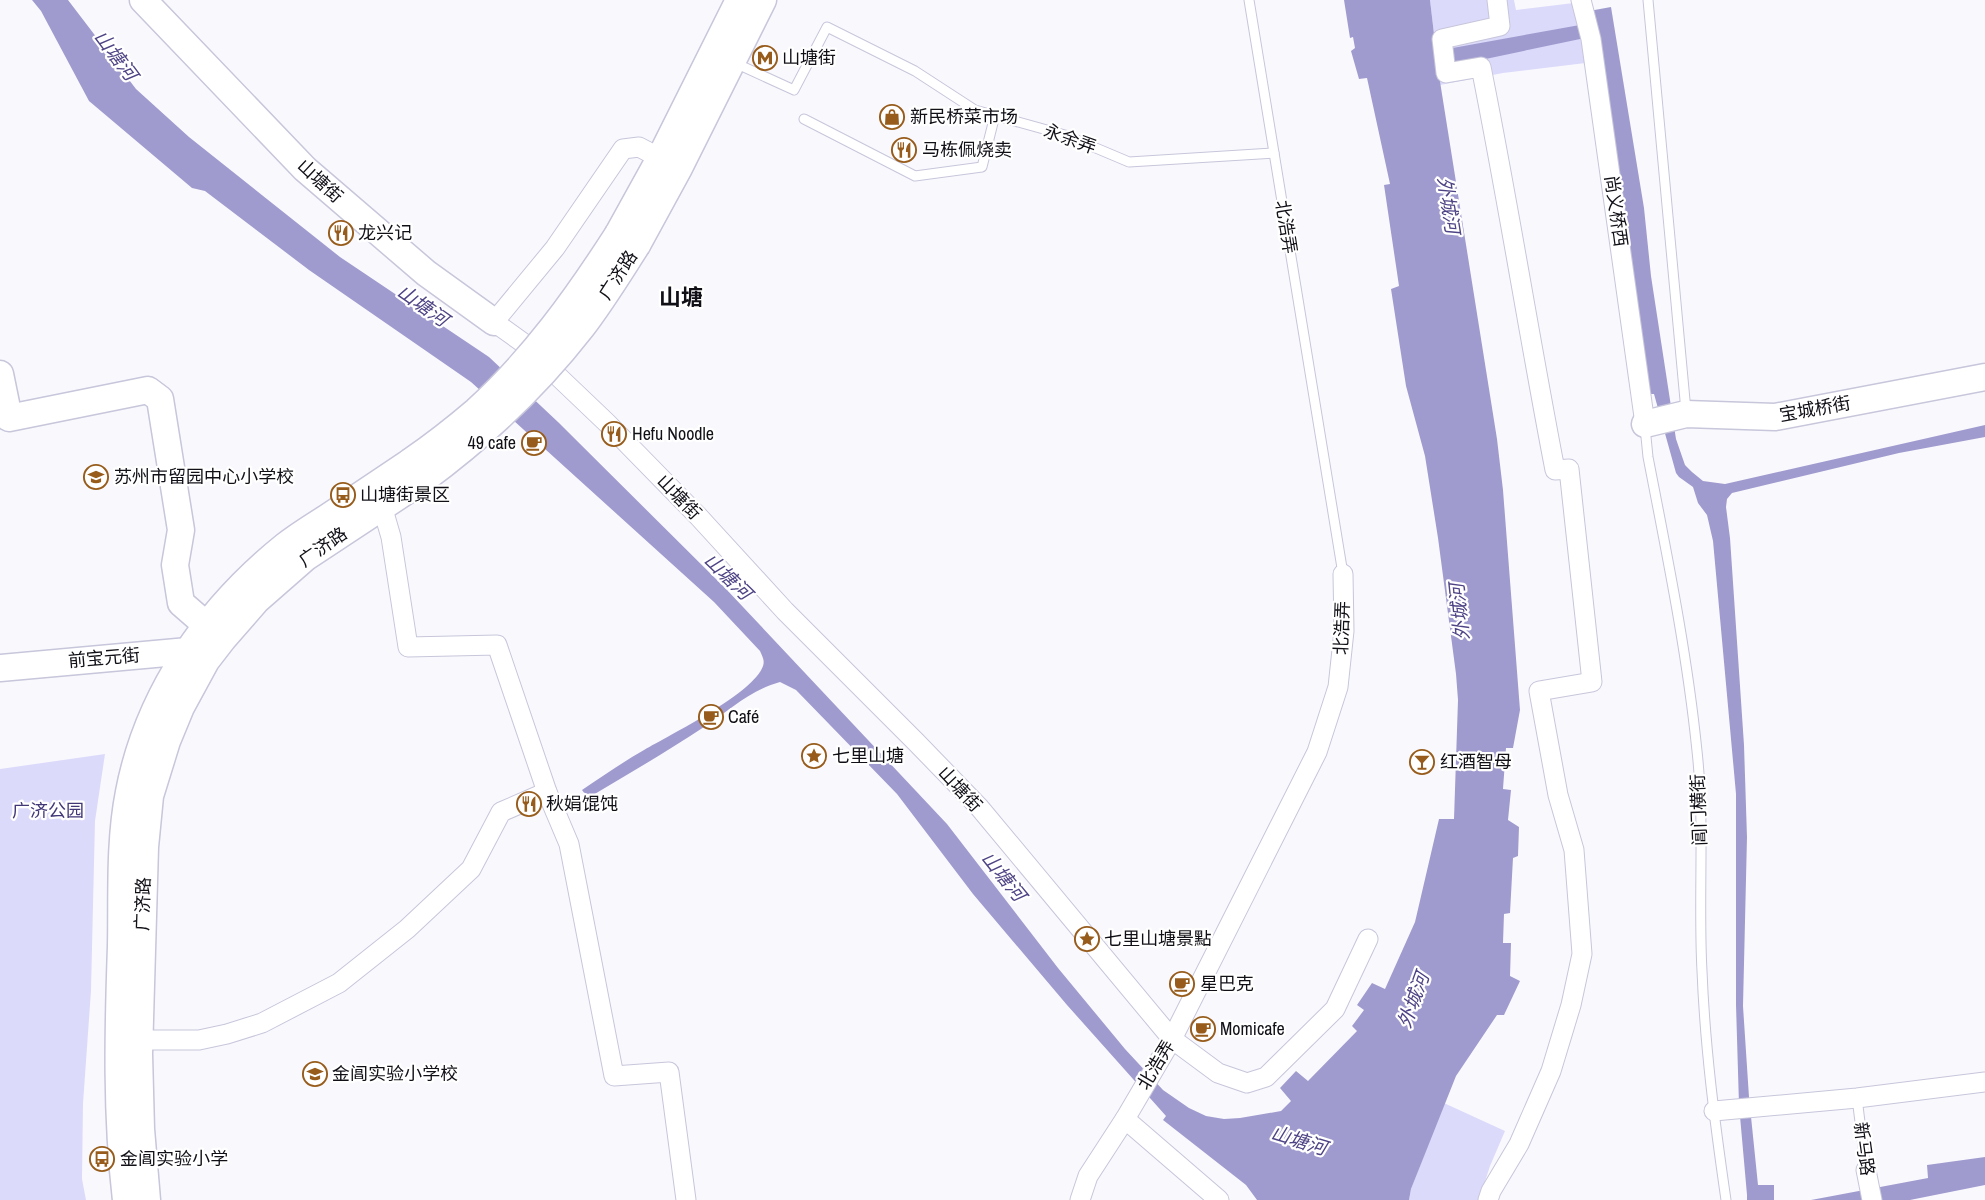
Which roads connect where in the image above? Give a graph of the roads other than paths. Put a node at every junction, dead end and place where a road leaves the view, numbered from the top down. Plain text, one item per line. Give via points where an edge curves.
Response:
1 (143, 0) edge
2 (739, 0) edge
3 (763, 0) edge
4 (1249, 0) edge
5 (1497, 0) edge
6 (1581, 0) edge
7 (1648, 0) edge
8 (732, 62) junction
9 (995, 115) junction
10 (804, 119) dead end
11 (1274, 154) junction
12 (660, 158) junction
13 (628, 239) junction
14 (494, 322) junction
15 (0, 374) edge
16 (1985, 377) edge
17 (1666, 419) junction
18 (417, 471) junction
19 (382, 506) junction
20 (1343, 574) joint
21 (215, 632) junction
22 (197, 656) junction
23 (0, 668) edge
24 (548, 792) junction
25 (1368, 939) dead end
26 (1172, 1039) junction
27 (140, 1040) junction
28 (1985, 1082) edge
29 (1857, 1098) junction
30 (1714, 1111) junction
31 (1125, 1119) junction
32 (1866, 1170) joint
33 (126, 1200) edge
34 (147, 1200) edge
35 (686, 1200) edge
36 (1080, 1200) edge
37 (1219, 1200) edge
38 (1488, 1200) edge
39 (1726, 1200) edge
40 (1872, 1200) edge

1 - 14 main road, 山塘街 via 305,169 426,273
2 - 12 main road, 广济路
3 - 8 main road, 广济路
4 - 11 lane, 北浩弄
5 - 38 street via 1500,26 1442,39 1446,72 1481,67 1555,470 1569,469 1592,682 1539,692 1558,795 1574,850 1582,954 1551,1071 1519,1144
6 - 17 street, 尚义桥西
7 - 17 lane, 阊门横街
8 - 9 lane, 永余弄 via 794,90 827,27 915,71 975,110
8 - 13 main road, 广济路 via 679,168
9 - 10 lane via 982,167 915,176
9 - 11 lane, 永余弄 via 1066,135 1129,162
11 - 20 lane, 北浩弄
12 - 13 main road, 广济路
12 - 14 street via 640,147 623,149 555,248
13 - 18 main road, 广济路, bridge via 581,328 531,387 477,438
14 - 26 street, 山塘街 via 522,342 607,423 785,611 979,807
15 - 21 main road via 9,418 148,390 160,398 181,530 175,565 181,604
16 - 17 main road, 宝城桥街 via 1774,417
17 - 30 lane, 阊门横街 via 1648,457 1684,648 1697,753 1702,970
18 - 19 main road, 广济路
18 - 21 main road, 广济路 via 285,546 236,592
19 - 21 main road, 广济路 via 299,563
19 - 24 street via 391,537 408,648 497,645
20 - 26 street, 北浩弄 via 1344,631 1338,687 1316,752
21 - 22 main road, 广济路
22 - 23 main road, 前宝元街
22 - 27 main road, 广济路 via 148,808
22 - 33 main road, 广济路 via 162,698 132,780 125,815 118,1114
24 - 27 street via 502,812 471,868 407,929 339,983 262,1023 227,1034 199,1040
24 - 35 street via 570,844 614,1076 668,1072
25 - 26 street, 山塘街 via 1335,1009 1266,1078 1247,1083 1218,1073
26 - 31 street, 北浩弄
27 - 34 main road, 广济路 via 140,1129
28 - 29 street
29 - 30 street
29 - 32 lane, 新马路
30 - 39 lane, 阊门横街
31 - 36 street, 北浩弄 via 1088,1176
31 - 37 street
32 - 40 street, 新马路

